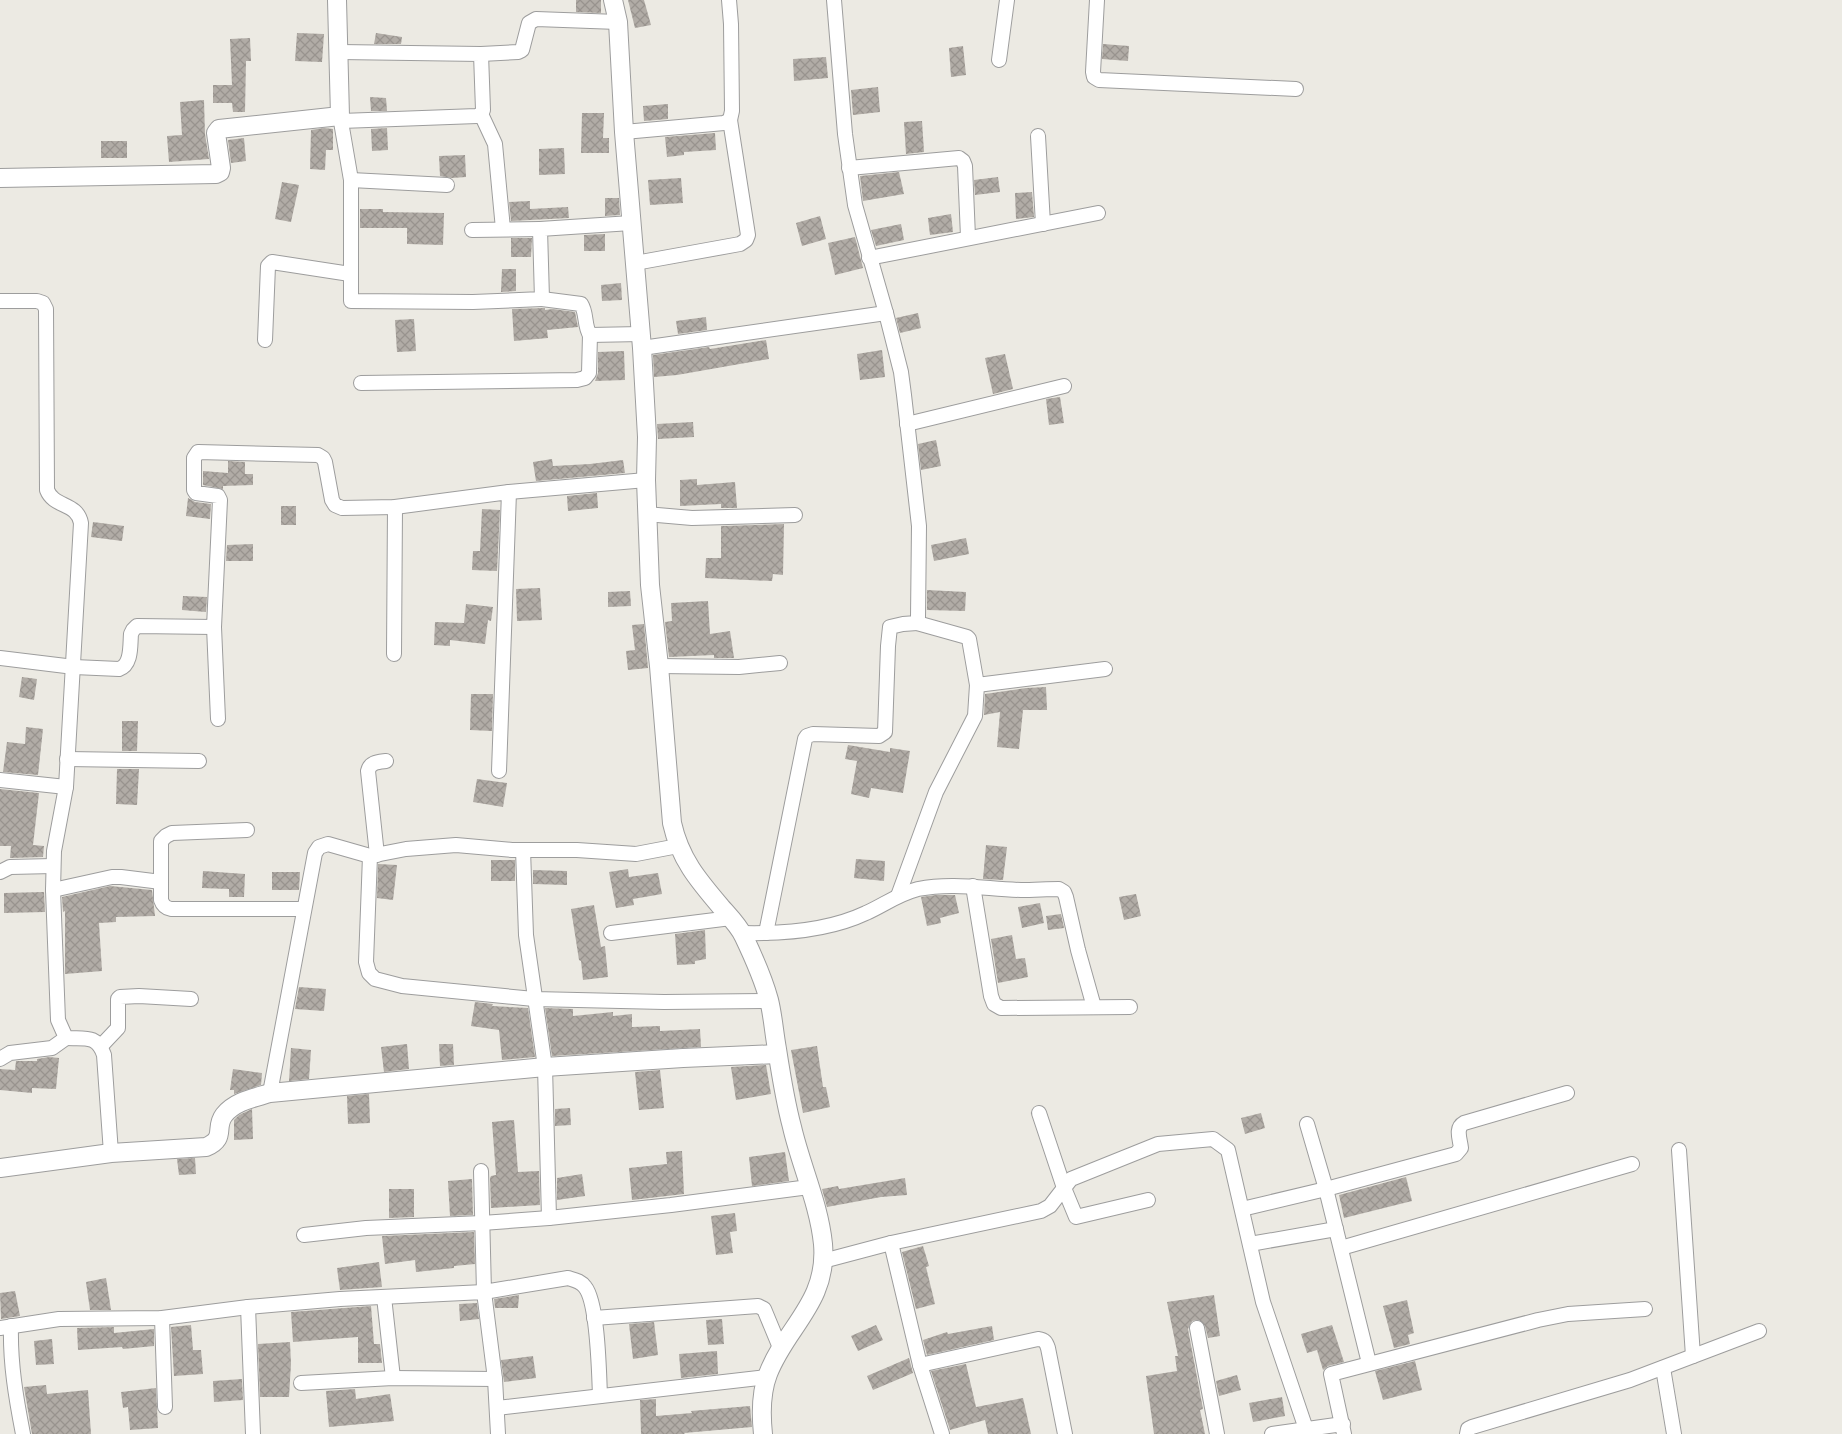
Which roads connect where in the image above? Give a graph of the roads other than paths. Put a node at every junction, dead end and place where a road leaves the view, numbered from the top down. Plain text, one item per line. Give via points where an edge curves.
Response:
1 (337, 0) edge
2 (613, 0) edge
3 (729, 0) edge
4 (834, 0) edge
5 (1007, 0) edge
6 (1097, 0) edge
7 (618, 22) junction
8 (340, 52) junction
9 (481, 54) junction
10 (999, 60) dead end
11 (1296, 88) dead end
12 (481, 114) junction
13 (341, 118) junction
14 (730, 120) junction
15 (624, 132) junction
16 (1038, 136) dead end
17 (849, 168) junction
18 (0, 178) edge
19 (351, 180) junction
20 (447, 185) dead end
21 (1098, 212) dead end
22 (630, 223) junction
23 (1043, 224) junction
24 (502, 229) junction
25 (540, 229) junction
26 (472, 230) dead end
27 (968, 237) junction
28 (869, 258) junction
29 (635, 264) junction
30 (350, 274) junction
31 (542, 299) junction
32 (0, 301) edge
33 (886, 313) junction
34 (590, 335) junction
35 (265, 340) dead end
36 (642, 341) junction
37 (361, 383) dead end
38 (1064, 386) dead end
39 (907, 424) junction
40 (646, 480) junction
41 (508, 492) junction
42 (395, 507) junction
43 (646, 514) junction
44 (795, 515) dead end
45 (916, 623) junction
46 (214, 627) junction
47 (394, 654) dead end
48 (0, 658) edge
49 (780, 664) dead end
50 (659, 666) junction
51 (74, 667) junction
52 (1105, 669) dead end
53 (977, 686) junction
54 (218, 719) dead end
55 (67, 759) junction
56 (199, 761) dead end
57 (386, 761) dead end
58 (499, 771) dead end
59 (0, 780) edge
60 (66, 787) junction
61 (247, 830) dead end
62 (678, 846) junction
63 (523, 850) junction
64 (373, 855) junction
65 (53, 866) junction
66 (0, 872) edge
67 (161, 882) junction
68 (973, 886) junction
69 (53, 890) junction
70 (898, 896) junction
71 (304, 909) junction
72 (731, 918) junction
73 (611, 933) dead end
74 (742, 933) junction
75 (766, 933) junction
76 (191, 999) dead end
77 (534, 999) junction
78 (769, 1002) junction
79 (1094, 1007) junction
80 (1130, 1007) dead end
81 (66, 1038) junction
82 (101, 1046) junction
83 (777, 1054) junction
84 (0, 1059) edge
85 (545, 1067) junction
86 (270, 1093) junction
87 (1567, 1093) dead end
88 (1039, 1113) dead end
89 (1307, 1124) dead end
90 (1679, 1150) dead end
91 (111, 1153) junction
92 (1632, 1164) dead end
93 (0, 1168) edge
94 (481, 1171) dead end
95 (809, 1187) junction
96 (1064, 1188) junction
97 (1326, 1189) junction
98 (1148, 1200) dead end
99 (1242, 1209) junction
100 (550, 1218) junction
101 (482, 1223) junction
102 (1336, 1228) junction
103 (304, 1235) dead end
104 (891, 1243) junction
105 (1250, 1244) junction
106 (1341, 1248) junction
107 (823, 1261) junction
108 (484, 1292) junction
109 (384, 1297) junction
110 (248, 1307) junction
111 (1645, 1309) dead end
112 (162, 1318) junction
113 (594, 1318) junction
114 (6, 1327) edge
115 (1197, 1328) dead end
116 (1759, 1331) dead end
117 (781, 1350) junction
118 (1693, 1356) junction
119 (1369, 1363) junction
120 (920, 1365) junction
121 (1663, 1368) junction
122 (767, 1377) junction
123 (393, 1378) junction
124 (495, 1379) junction
125 (301, 1383) dead end
126 (600, 1396) junction
127 (165, 1407) dead end
128 (497, 1408) junction
129 (1306, 1429) junction
130 (1343, 1429) edge
131 (23, 1434) edge
132 (253, 1434) edge
133 (498, 1434) edge
134 (763, 1434) edge
135 (942, 1434) edge
136 (1065, 1434) edge
137 (1217, 1434) edge
138 (1272, 1434) edge
139 (1467, 1434) edge
140 (1674, 1434) edge

1 - 8 street
2 - 7 street
3 - 14 street
4 - 17 street
5 - 10 street
6 - 11 street via 1094,78
7 - 9 street via 536,19 528,24 522,50
7 - 15 street
8 - 9 street
8 - 13 street
9 - 12 street
12 - 13 street
12 - 24 street via 495,144
13 - 18 street via 219,130 216,133 221,168 216,174
13 - 19 street
14 - 15 street
14 - 29 street via 748,235 746,240 740,244
15 - 22 street
16 - 23 street
17 - 27 street via 959,158 965,166
17 - 28 street
19 - 20 street
19 - 30 street
21 - 23 street
22 - 25 street
22 - 29 street
23 - 27 street
24 - 25 street
24 - 26 street
25 - 31 street
27 - 28 street
28 - 33 street
29 - 36 street
30 - 31 street via 351,300 473,302
30 - 35 street via 272,262 268,266
31 - 34 street via 581,304
32 - 51 street via 37,300 44,303 46,309 47,490 54,500 76,511 81,523
33 - 36 street
33 - 39 street via 901,372
34 - 36 street
34 - 37 street via 589,373 585,378
36 - 40 street
38 - 39 street
39 - 45 street via 919,526
40 - 41 street
40 - 43 street
41 - 42 street
41 - 58 street
42 - 46 street via 342,508 335,505 325,462 318,455 198,452 194,458 194,490 218,496 220,500
42 - 47 street
43 - 44 street via 692,518
43 - 50 street
45 - 53 street via 969,639
45 - 75 street via 890,627 885,732 879,736 813,734 805,739
46 - 51 street via 137,626 132,630 124,668
46 - 54 street
48 - 51 street
49 - 50 street via 739,668
50 - 62 street via 672,823
51 - 55 street
52 - 53 street
53 - 70 street via 975,716 936,792
55 - 56 street
55 - 60 street
57 - 64 street via 372,764 368,772
59 - 60 street
60 - 65 street
61 - 67 street via 172,833 166,836 162,841
62 - 63 street via 636,854
62 - 72 street via 696,876
63 - 64 street via 456,845
63 - 77 street via 526,935
64 - 71 street via 328,844 319,847
64 - 77 street via 366,962 375,979 402,986
65 - 66 street via 10,867
65 - 69 street
67 - 69 street via 112,877
67 - 71 street via 162,904 166,908
68 - 70 street via 937,886
68 - 79 street via 1059,889 1064,892
68 - 79 street via 994,1004 1001,1008
69 - 81 street via 58,1020
70 - 75 street via 844,921 806,930
71 - 86 street
72 - 73 street
72 - 74 street
74 - 75 street
74 - 78 street
76 - 82 street via 120,997 118,1028
77 - 78 street
77 - 85 street
78 - 83 street
79 - 80 street
81 - 82 street via 94,1040
81 - 84 street via 52,1048 10,1053
82 - 91 street
83 - 85 street
83 - 95 street via 792,1129
85 - 86 street
85 - 100 street
86 - 91 street via 230,1109 223,1116 219,1139 214,1144
87 - 97 street via 1464,1123 1458,1130 1461,1148 1456,1154
88 - 96 street
89 - 97 street
90 - 118 street
91 - 93 street
92 - 106 street
94 - 101 street
95 - 100 street
95 - 107 street via 820,1226
96 - 98 street via 1076,1217
96 - 99 street via 1071,1179 1158,1144 1213,1139 1228,1150
96 - 104 street via 1050,1206 1041,1211
97 - 99 street
97 - 102 street
99 - 105 street
100 - 101 street
101 - 103 street via 366,1228
101 - 108 street
102 - 105 street
102 - 106 street
104 - 107 street
104 - 120 street
105 - 129 street via 1263,1302
106 - 119 street
107 - 117 street via 820,1282 812,1300
108 - 109 street
108 - 113 street via 568,1278 578,1280 589,1294
108 - 124 street
109 - 110 street
109 - 123 street
110 - 112 street
110 - 132 street
111 - 119 street via 1568,1314
112 - 114 street via 59,1319
112 - 127 street
113 - 117 street via 758,1306 764,1308
113 - 126 street
114 - 131 street
115 - 137 street
116 - 118 street
117 - 122 street
118 - 121 street
119 - 130 street via 1331,1374
120 - 135 street
120 - 136 street via 1043,1340 1047,1342
121 - 139 street via 1472,1427
121 - 140 street
122 - 126 street
122 - 134 street
123 - 124 street
123 - 125 street
124 - 128 street
126 - 128 street
128 - 133 street
129 - 130 street
129 - 138 street

